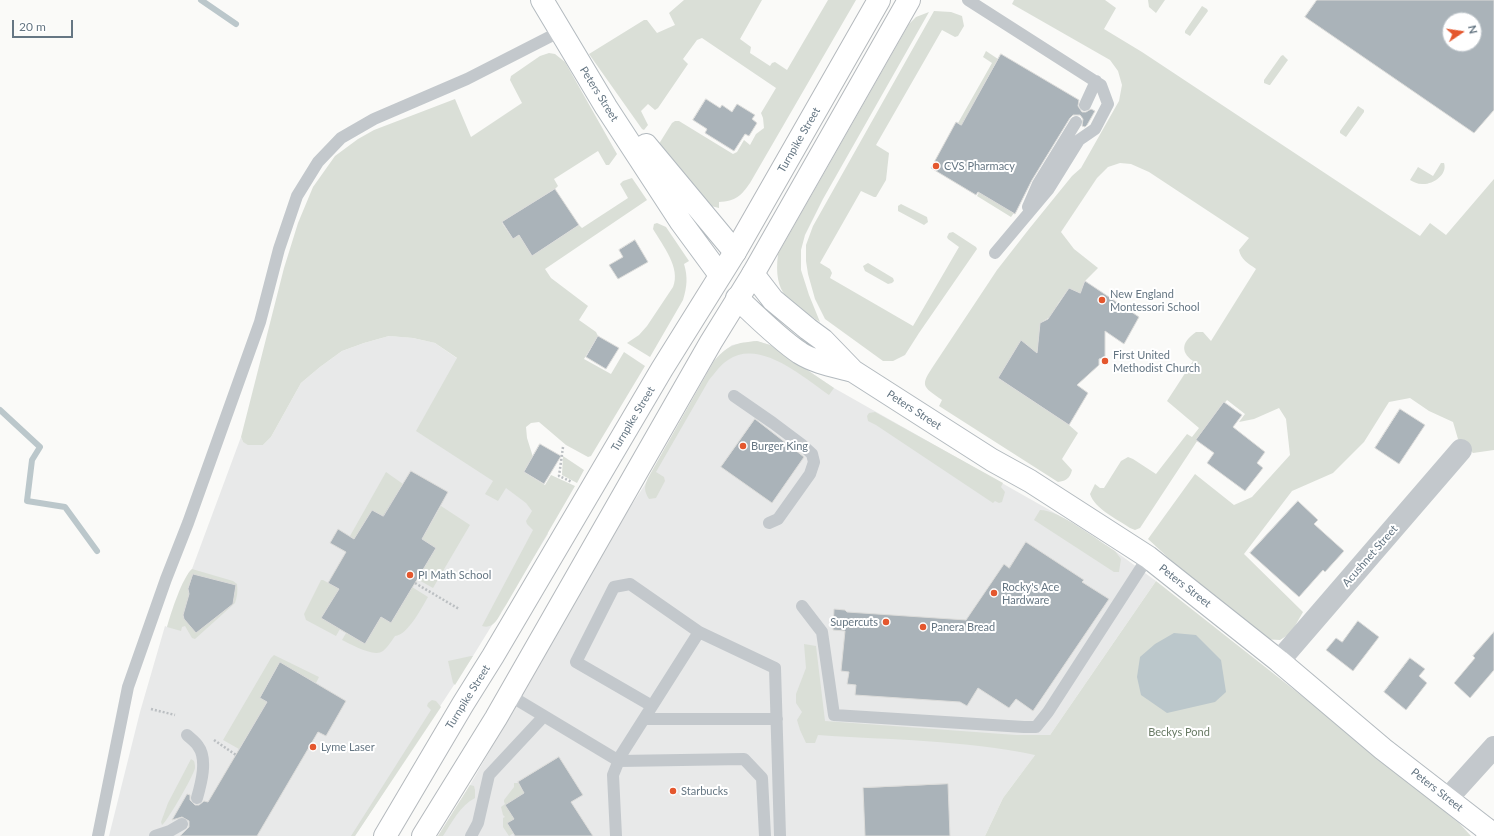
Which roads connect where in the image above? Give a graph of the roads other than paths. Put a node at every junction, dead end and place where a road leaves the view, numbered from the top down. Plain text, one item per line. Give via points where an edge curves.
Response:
1 (542, 0) edge
2 (879, 0) edge
3 (909, 0) edge
4 (968, 0) edge
5 (561, 31) junction
6 (577, 59) junction
7 (1096, 82) junction
8 (1085, 105) dead end
9 (1076, 122) dead end
10 (1023, 219) junction
11 (735, 252) junction
12 (995, 253) dead end
13 (753, 274) junction
14 (720, 275) junction
15 (737, 298) junction
16 (853, 371) junction
17 (734, 396) dead end
18 (1461, 450) dead end
19 (769, 523) dead end
20 (1148, 557) junction
21 (802, 606) dead end
22 (699, 632) junction
23 (1279, 661) junction
24 (509, 695) junction
25 (652, 706) junction
26 (544, 716) junction
27 (644, 719) junction
28 (777, 720) junction
29 (187, 735) dead end
30 (1494, 747) edge
31 (619, 761) junction
32 (197, 798) dead end
33 (1448, 798) junction
34 (182, 824) dead end
35 (1489, 833) edge
36 (98, 836) edge
37 (155, 836) edge
38 (385, 836) edge
39 (423, 836) edge
40 (471, 836) edge
41 (616, 836) edge
42 (765, 836) edge
43 (780, 836) edge

1 - 5 main road
2 - 11 main road, Turnpike Street
3 - 13 main road
4 - 7 lane
5 - 6 main road
5 - 36 lane via 467,79 374,119 341,138 318,162 297,196 279,249 260,322 128,687
6 - 11 main road, Peters Street
6 - 14 main road, Peters Street via 681,222
7 - 8 lane
7 - 10 lane via 1101,85 1108,104 1095,129 1079,140 1048,190
9 - 10 lane via 1038,184
10 - 12 lane
11 - 13 main road, Peters Street
11 - 14 main road, Turnpike Street
13 - 15 main road
13 - 16 main road, Peters Street via 773,300 823,340
14 - 15 main road, Peters Street
14 - 38 main road, Turnpike Street
15 - 16 main road, Peters Street via 800,353 822,363
15 - 24 main road
16 - 20 main road, Peters Street
17 - 19 lane via 785,431 812,454 814,462 810,474 778,519
18 - 23 street, Acushnet Street
20 - 21 lane via 1036,727 834,715 822,632
20 - 23 main road, Peters Street
22 - 25 lane
22 - 25 lane via 630,584 614,587 576,662
22 - 28 lane via 775,668
23 - 33 main road, Peters Street via 1383,749
24 - 26 lane
24 - 39 main road
25 - 27 lane
26 - 31 lane
26 - 40 lane via 489,775 478,823
27 - 28 lane
27 - 31 lane
28 - 43 lane
29 - 32 lane via 199,746 203,760
30 - 33 street
31 - 41 lane via 613,775
31 - 42 lane via 744,759 762,778
33 - 35 main road, Peters Street
34 - 37 lane

